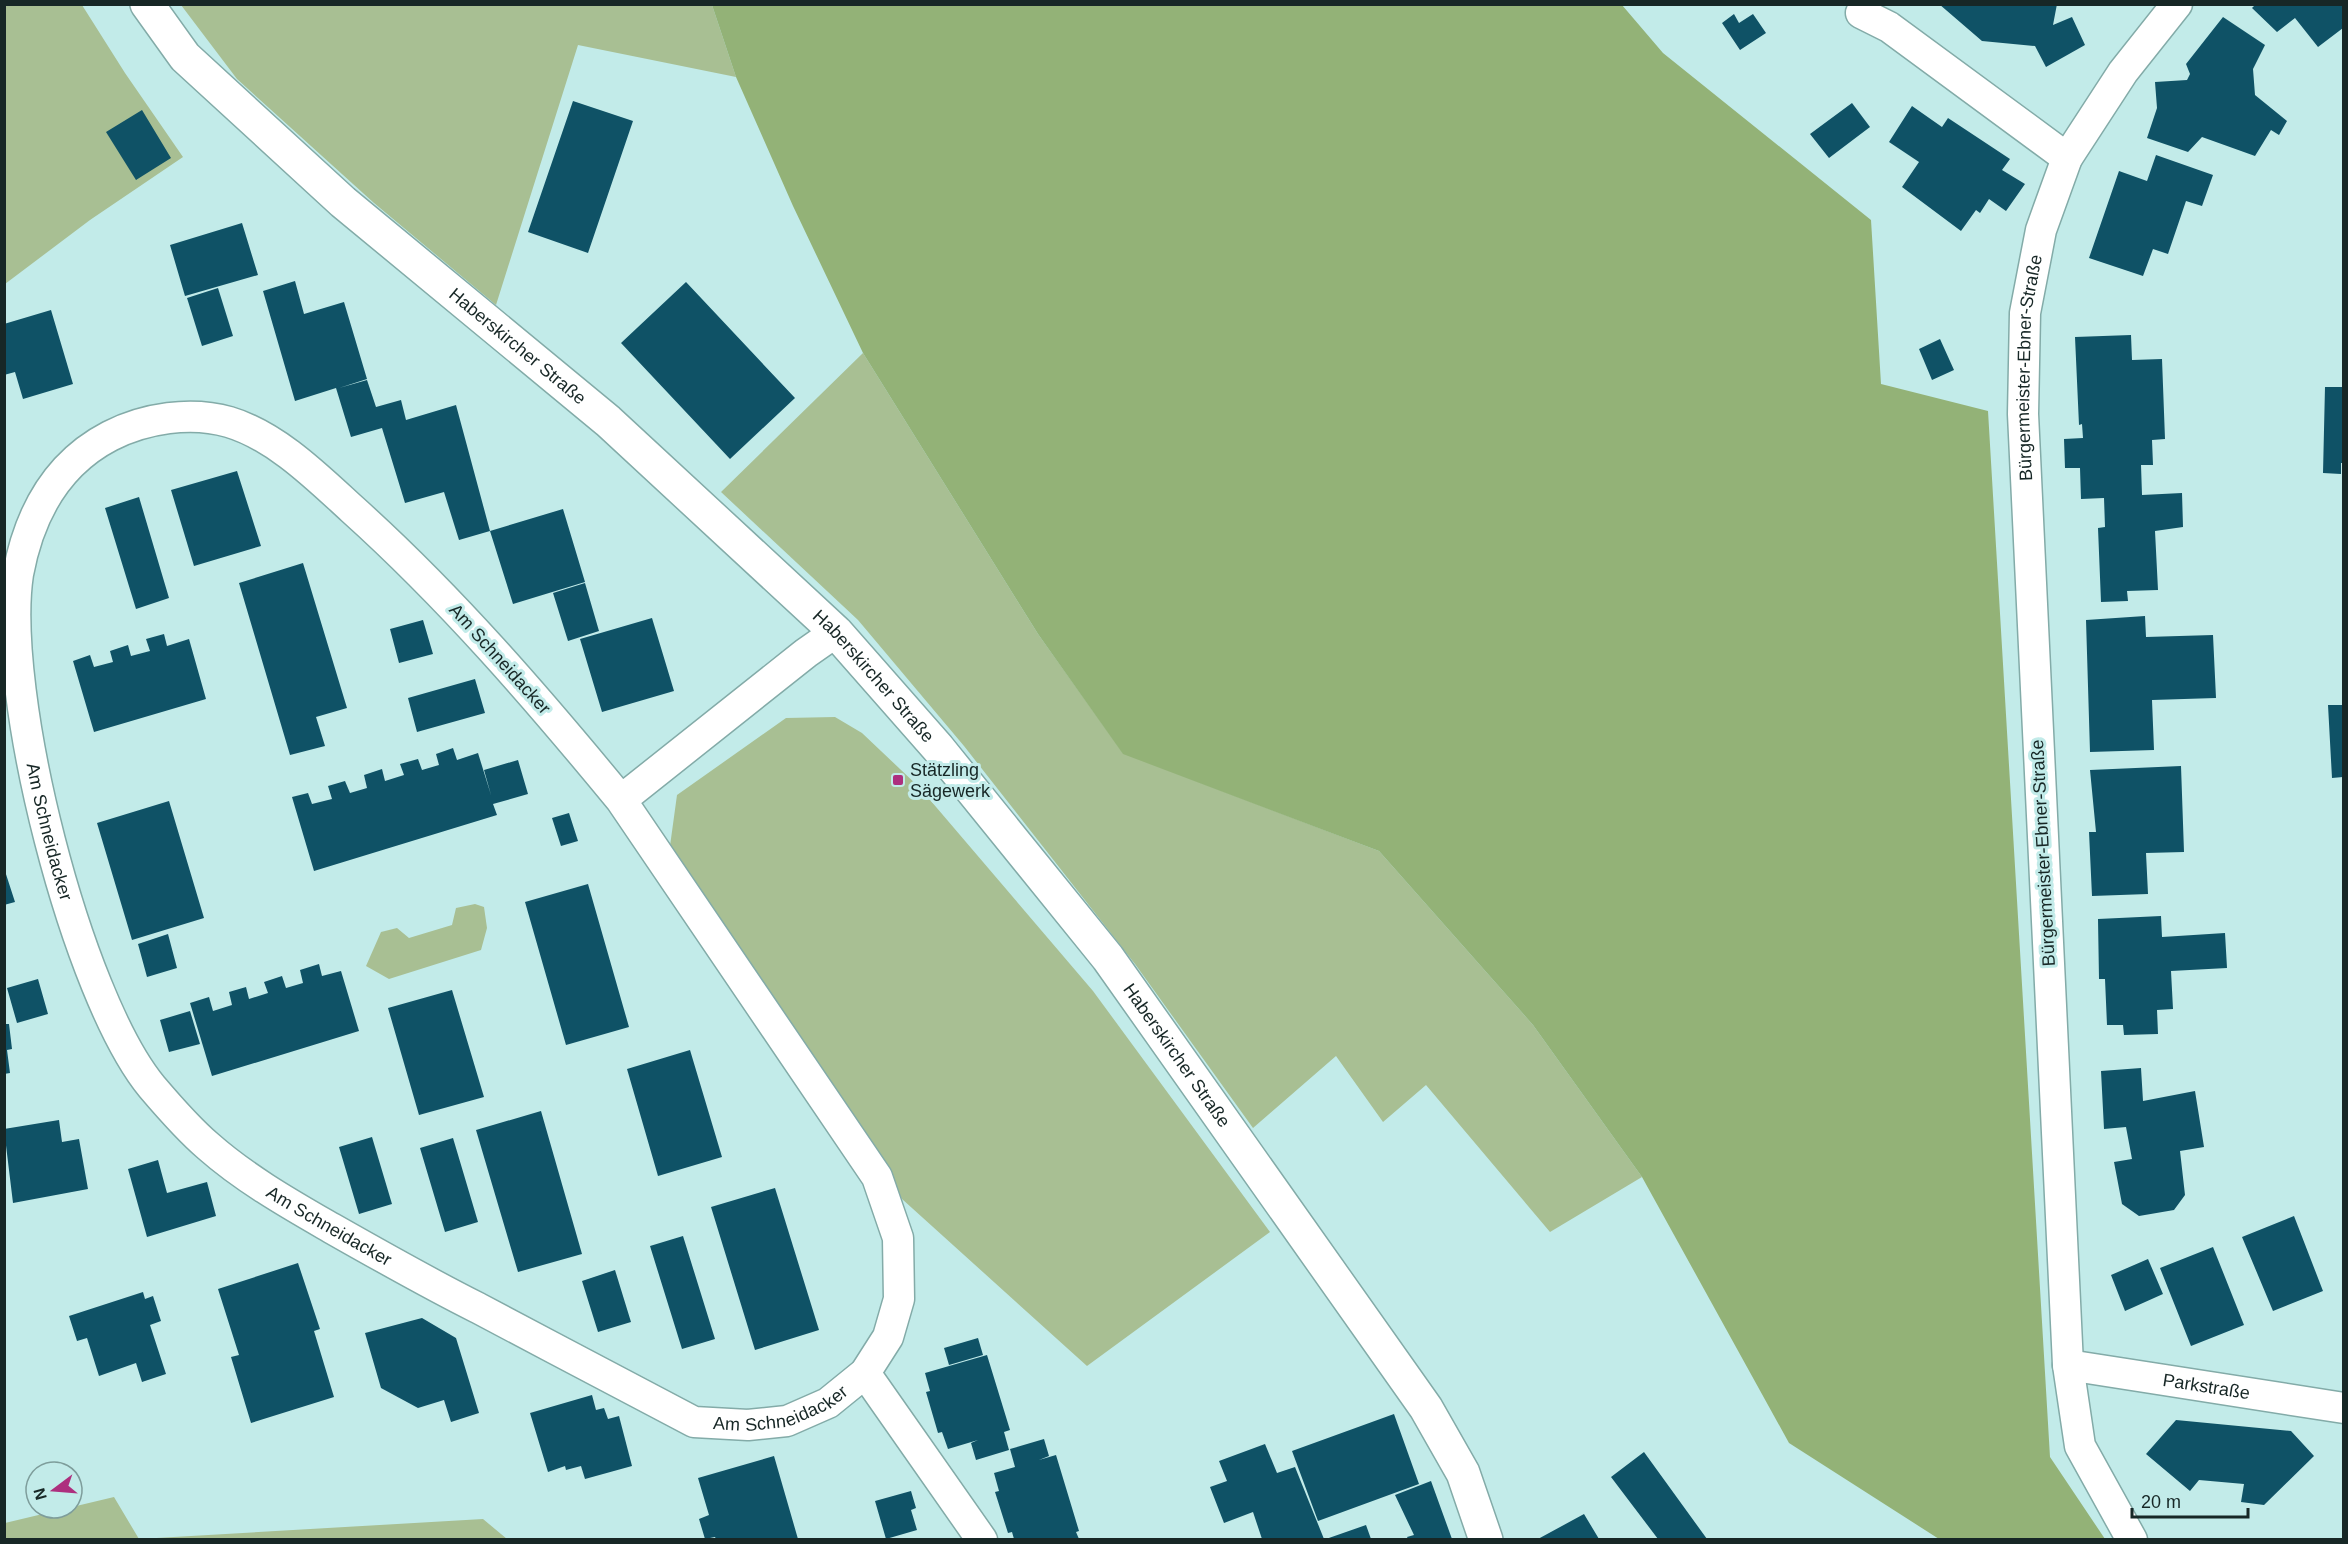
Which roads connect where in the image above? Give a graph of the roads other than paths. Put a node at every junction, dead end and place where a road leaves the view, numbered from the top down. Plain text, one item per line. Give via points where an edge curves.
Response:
1 (147, 4) edge
2 (2177, 4) edge
3 (1861, 13) dead end
4 (2067, 158) junction
5 (836, 632) junction
6 (621, 800) junction
7 (2068, 1365) junction
8 (865, 1373) junction
9 (2343, 1408) edge
10 (982, 1539) edge
11 (1486, 1539) edge
12 (2132, 1539) edge

1 - 5 street, Haberskircher Straße via 185,57 343,202 608,421
2 - 4 street, Bürgermeister-Ebner-Straße via 2123,72
3 - 4 street via 1890,27
4 - 7 street, Bürgermeister-Ebner-Straße via 2041,231 2025,313 2024,414
5 - 6 street
5 - 11 street, Haberskircher Straße via 938,748 1108,958 1426,1408 1463,1473
6 - 8 street, Am Schneidacker via 877,1177 898,1238 899,1299 888,1337
6 - 8 street, Am Schneidacker via 545,707 422,573 308,469 248,430 227,422 182,417 128,427 69,463 45,498 30,529 17,578 16,662 41,807 60,878 104,1006 150,1084 205,1144 300,1210 398,1267 694,1422 748,1425 787,1420 828,1403
7 - 9 street, Parkstraße
7 - 12 street, Bürgermeister-Ebner-Straße via 2080,1446
8 - 10 street, Am Schneidacker

